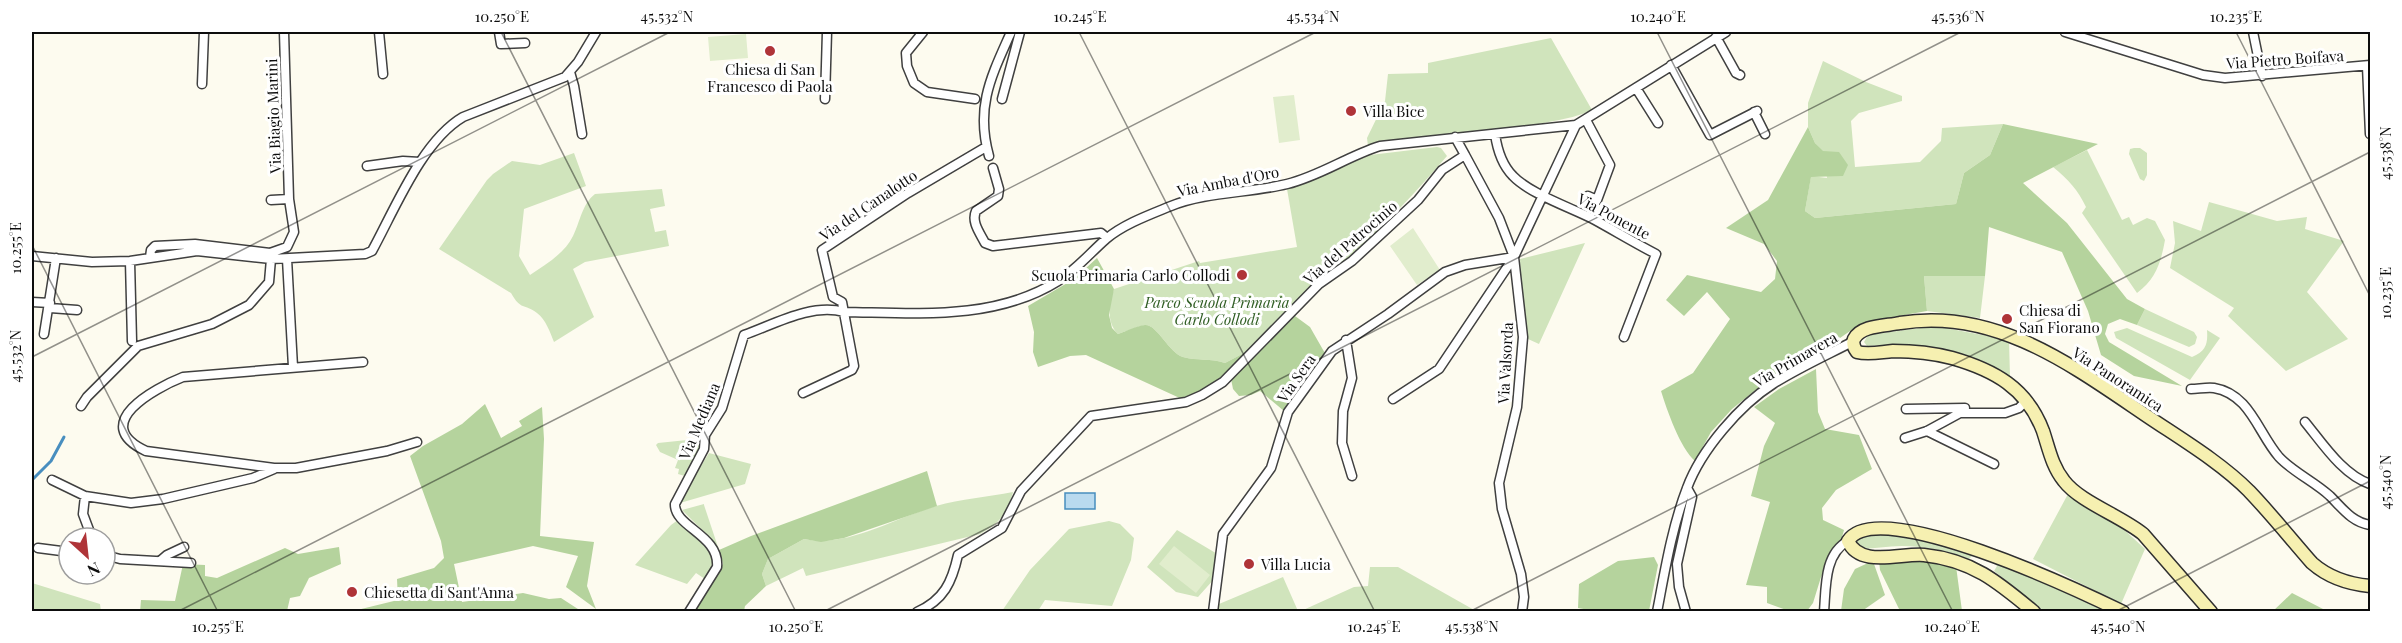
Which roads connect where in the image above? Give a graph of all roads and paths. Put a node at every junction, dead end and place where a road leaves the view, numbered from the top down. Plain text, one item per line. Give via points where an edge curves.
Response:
1 (204, 32) edge
2 (284, 32) edge
3 (379, 32) edge
4 (499, 32) edge
5 (596, 32) edge
6 (827, 32) edge
7 (923, 32) edge
8 (1011, 32) edge
9 (1020, 32) edge
10 (1726, 32) edge
11 (2065, 32) edge
12 (2253, 32) edge
13 (1716, 37) junction
14 (525, 43) dead end
15 (1671, 65) junction
16 (2368, 66) edge
17 (570, 72) junction
18 (383, 74) dead end
19 (1737, 75) dead end
20 (2262, 76) junction
21 (202, 84) dead end
22 (1636, 88) junction
23 (825, 99) dead end
24 (975, 99) dead end
25 (1002, 99) dead end
26 (1586, 120) junction
27 (1658, 123) dead end
28 (1576, 125) junction
29 (582, 134) dead end
30 (1495, 134) junction
31 (1765, 134) dead end
32 (2370, 135) edge
33 (1455, 137) junction
34 (1464, 155) junction
35 (420, 162) junction
36 (367, 166) dead end
37 (993, 168) dead end
38 (1544, 195) junction
39 (1588, 196) dead end
40 (289, 199) junction
41 (271, 200) dead end
42 (1107, 238) junction
43 (32, 256) edge
44 (150, 257) junction
45 (1514, 257) junction
46 (56, 258) junction
47 (271, 259) junction
48 (287, 259) junction
49 (130, 261) junction
50 (32, 302) edge
51 (50, 306) junction
52 (77, 310) dead end
53 (844, 312) junction
54 (44, 334) dead end
55 (744, 335) joint
56 (1624, 337) dead end
57 (1346, 340) junction
58 (1854, 340) junction
59 (132, 341) dead end
60 (363, 362) dead end
61 (292, 367) junction
62 (2191, 389) dead end
63 (803, 393) dead end
64 (1393, 399) dead end
65 (2027, 400) junction
66 (81, 406) dead end
67 (1906, 409) dead end
68 (2010, 412) junction
69 (2305, 422) dead end
70 (1927, 431) junction
71 (1905, 438) dead end
72 (417, 442) dead end
73 (1994, 464) dead end
74 (274, 468) junction
75 (1352, 476) dead end
76 (52, 480) dead end
77 (2370, 484) edge
78 (1687, 488) junction
79 (85, 496) junction
80 (2370, 525) edge
81 (88, 526) edge
82 (1848, 541) junction
83 (38, 548) dead end
84 (184, 548) dead end
85 (57, 550) edge
86 (117, 558) edge
87 (160, 561) junction
88 (191, 563) dead end
89 (2370, 586) edge
90 (688, 612) edge
91 (917, 612) edge
92 (1213, 612) edge
93 (1522, 612) edge
94 (1656, 612) edge
95 (1686, 612) edge
96 (1824, 612) edge
97 (2034, 612) edge
98 (2123, 612) edge
99 (2211, 612) edge

1 - 21 street
2 - 40 street, Via Biagio Marini
3 - 18 street
4 - 14 street via 501,44
5 - 17 street
6 - 23 street
7 - 24 street via 906,52 914,83 927,92
8 - 53 street, Via del Canalotto via 984,97 987,151 908,193 822,250 833,297 842,302
9 - 25 street
10 - 13 street, Via Amba d'Oro
11 - 20 street, Via Pietro Boifava via 2203,75
12 - 20 street
13 - 15 street, Via Amba d'Oro
13 - 19 street
15 - 22 street, Via Amba d'Oro
15 - 31 street via 1710,135 1756,112
16 - 20 street, Via Pietro Boifava
16 - 32 street
17 - 29 street
17 - 35 street via 456,122
22 - 26 street, Via Amba d'Oro
22 - 27 street
26 - 28 street, Via Amba d'Oro
26 - 39 street via 1610,165 1597,200
28 - 30 street, Via Amba d'Oro
28 - 38 street
30 - 33 street, Via Amba d'Oro
30 - 38 street via 1512,175
33 - 34 street
33 - 42 street, Via Amba d'Oro via 1380,146 1291,183 1187,201 1121,228
34 - 45 street, Via Valsorda via 1499,218
34 - 91 street, Via del Patrocinio via 1442,170 1418,200 1352,261 1319,284 1223,382 1186,402 1091,416 1021,491 1002,528 958,555 949,585
35 - 36 street via 403,160
35 - 48 street via 372,251
37 - 42 street via 998,196 974,215 985,243 993,246 1101,233
38 - 45 street
38 - 56 street, Via Ponente via 1656,254
40 - 41 street
40 - 44 street, Via Biagio Marini via 294,232 281,251 175,244 155,246
42 - 53 street, Via Amba d'Oro via 1059,280 1004,305 972,311
43 - 46 street
44 - 47 street via 197,251
44 - 49 street
45 - 57 street, Via Sera via 1445,272
45 - 64 street via 1439,369
45 - 93 street, Via Valsorda via 1523,338 1517,407 1499,483 1502,509 1521,574
46 - 49 street
46 - 51 street
47 - 48 street
47 - 66 street via 269,282 249,305 212,324 138,346
48 - 61 street
49 - 59 street
50 - 51 street
51 - 52 street
51 - 54 street
53 - 55 street, Via Amba d'Oro via 834,309 802,313
53 - 63 street via 852,370
55 - 90 street, Via Mediana via 722,408 675,500 677,513 710,543 718,558 717,567
57 - 75 street via 1352,378 1343,411 1342,443
57 - 92 street, Via Sera via 1332,351 1288,412 1271,468 1223,534
58 - 65 street via 1857,352 1923,353 1973,365 2012,385
58 - 78 street, Via Primavera via 1773,384 1737,412
58 - 89 street, Via Panoramica via 1866,329 1939,320 1986,326 2038,346 2211,460 2248,490 2323,572 2343,582
60 - 61 street
61 - 74 street via 183,377 137,401 126,415 124,426 128,438 146,451
62 - 80 street via 2214,388 2246,406 2280,458 2330,496 2345,513
65 - 68 street
65 - 99 street via 2065,483 2143,534
67 - 68 street via 1980,408
68 - 70 street via 1960,413
69 - 77 street via 2334,457
70 - 71 street
70 - 73 street
72 - 74 street via 296,468
74 - 79 street via 253,478 163,499 131,503
76 - 79 street
78 - 94 street, Via Primavera
78 - 95 street via 1692,497 1677,564
79 - 81 street via 83,514
82 - 96 street via 1841,544 1827,569
82 - 97 street via 1862,556 1921,555 1958,561 1993,578
82 - 98 street via 1852,534 1875,528 1941,537 2034,572
83 - 85 street
84 - 87 street
86 - 87 street
87 - 88 street

